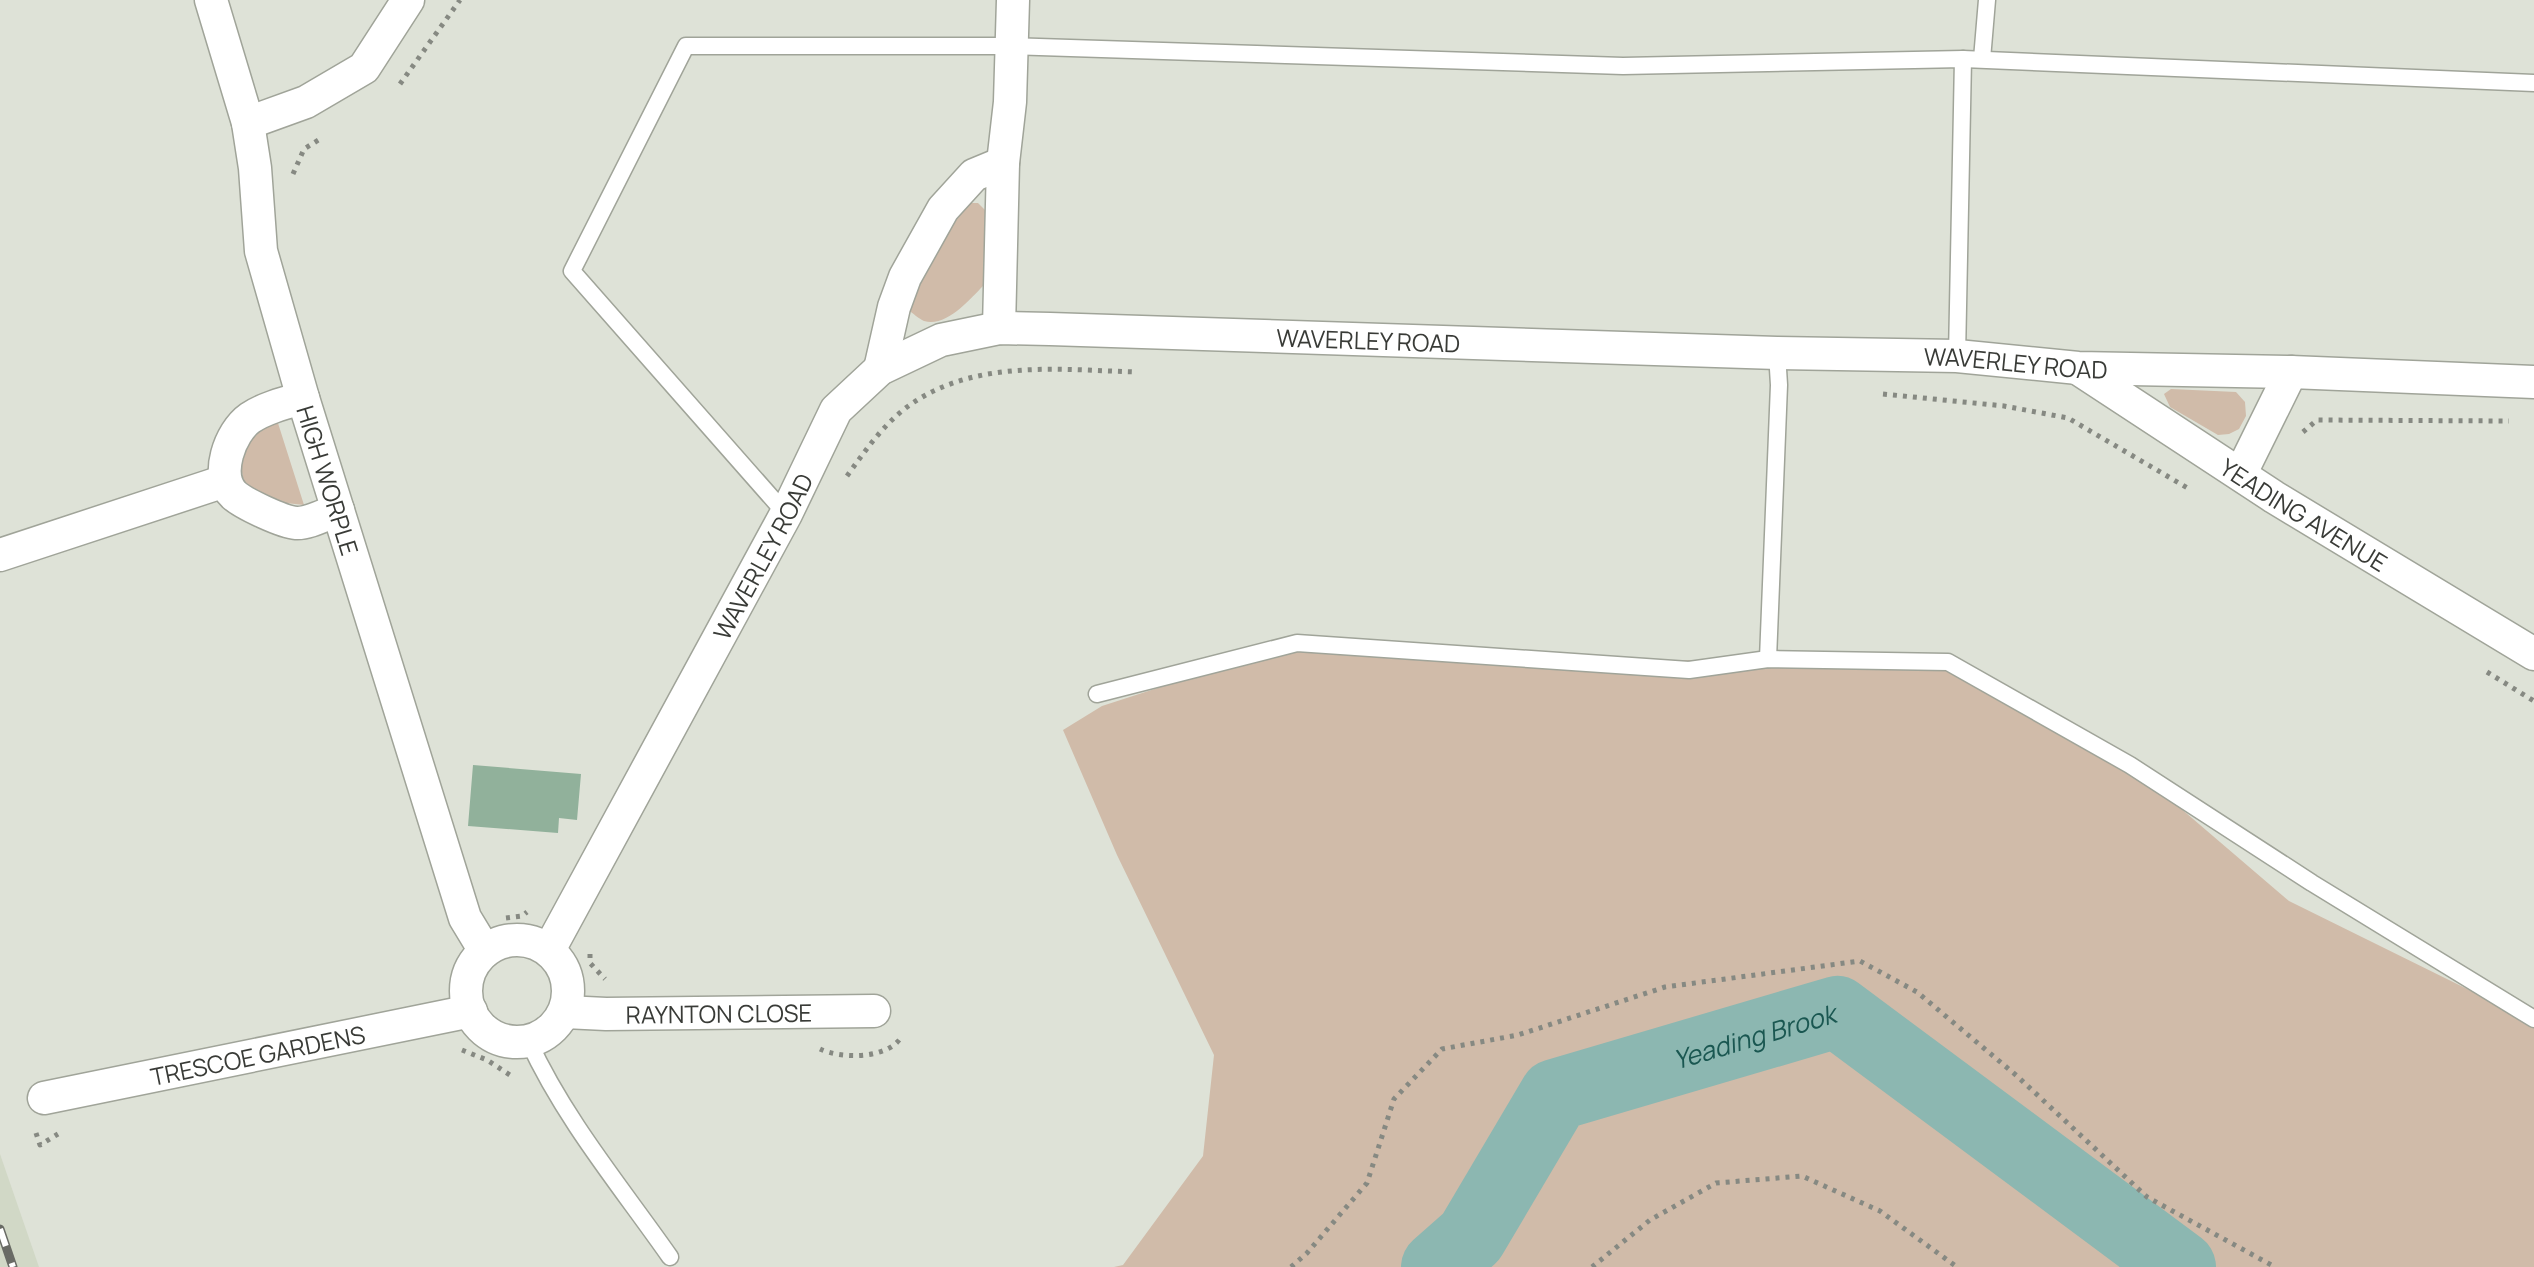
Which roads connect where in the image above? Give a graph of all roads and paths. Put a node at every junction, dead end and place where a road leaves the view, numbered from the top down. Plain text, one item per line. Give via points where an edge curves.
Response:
1 (211, 0) edge
2 (408, 0) edge
3 (1013, 0) edge
4 (1987, 0) edge
5 (1011, 46) junction
6 (1963, 59) junction
7 (1982, 59) junction
8 (2534, 83) edge
9 (248, 123) junction
10 (1003, 163) junction
11 (999, 328) junction
12 (1777, 353) junction
13 (1957, 356) junction
14 (2078, 368) junction
15 (880, 369) junction
16 (2291, 372) junction
17 (2534, 382) edge
18 (303, 398) junction
19 (2241, 473) junction
20 (225, 481) junction
21 (338, 510) junction
22 (786, 514) junction
23 (0, 555) edge
24 (2534, 654) edge
25 (1768, 659) junction
26 (1097, 694) dead end
27 (537, 905) dead end
28 (503, 918) dead end
29 (549, 950) junction
30 (485, 951) junction
31 (471, 1011) junction
32 (874, 1011) dead end
33 (565, 1012) junction
34 (2534, 1019) edge
35 (529, 1042) junction
36 (44, 1098) dead end
37 (64, 1130) dead end
38 (36, 1131) dead end
39 (670, 1257) dead end
40 (1291, 1267) edge
41 (1592, 1267) edge
42 (1957, 1267) edge
43 (2275, 1267) edge

1 - 9 street, HIGH WORPLE
2 - 9 street via 364,68 306,102
3 - 5 street
4 - 7 lane
5 - 6 lane via 1623,66
5 - 10 street
5 - 22 lane via 686,46 572,271
6 - 7 lane
6 - 13 lane
7 - 8 lane
9 - 18 street, HIGH WORPLE via 261,251
10 - 11 street
10 - 15 street via 974,175 943,209 905,277
11 - 12 street, WAVERLEY ROAD
11 - 15 street, WAVERLEY ROAD via 941,340
12 - 13 street, WAVERLEY ROAD
12 - 25 lane
13 - 14 street, WAVERLEY ROAD
14 - 16 street, WAVERLEY ROAD
14 - 19 street, YEADING AVENUE
15 - 22 street, WAVERLEY ROAD via 836,410
16 - 17 street, WAVERLEY ROAD
16 - 19 street
18 - 20 street via 249,419 228,448
18 - 21 street, HIGH WORPLE
19 - 24 street, YEADING AVENUE
20 - 21 street via 234,495 298,523
20 - 23 street
21 - 30 street, HIGH WORPLE via 465,918
22 - 29 street, WAVERLEY ROAD
25 - 26 lane via 1689,670 1297,643
25 - 34 lane via 1948,662 2130,765
27 - 28 path via 522,916
29 - 30 street via 518,939
29 - 33 street via 568,979
30 - 31 street via 467,978
31 - 35 street via 486,1033
31 - 36 street, TRESCOE GARDENS
32 - 33 street, RAYNTON CLOSE
33 - 35 street via 556,1026
35 - 39 lane via 564,1107
37 - 38 path via 40,1145
40 - 43 path via 1367,1183 1394,1099 1442,1049 1518,1035 1665,987 1860,961 1917,992 2147,1197
41 - 42 path via 1650,1220 1716,1183 1802,1176 1880,1211

